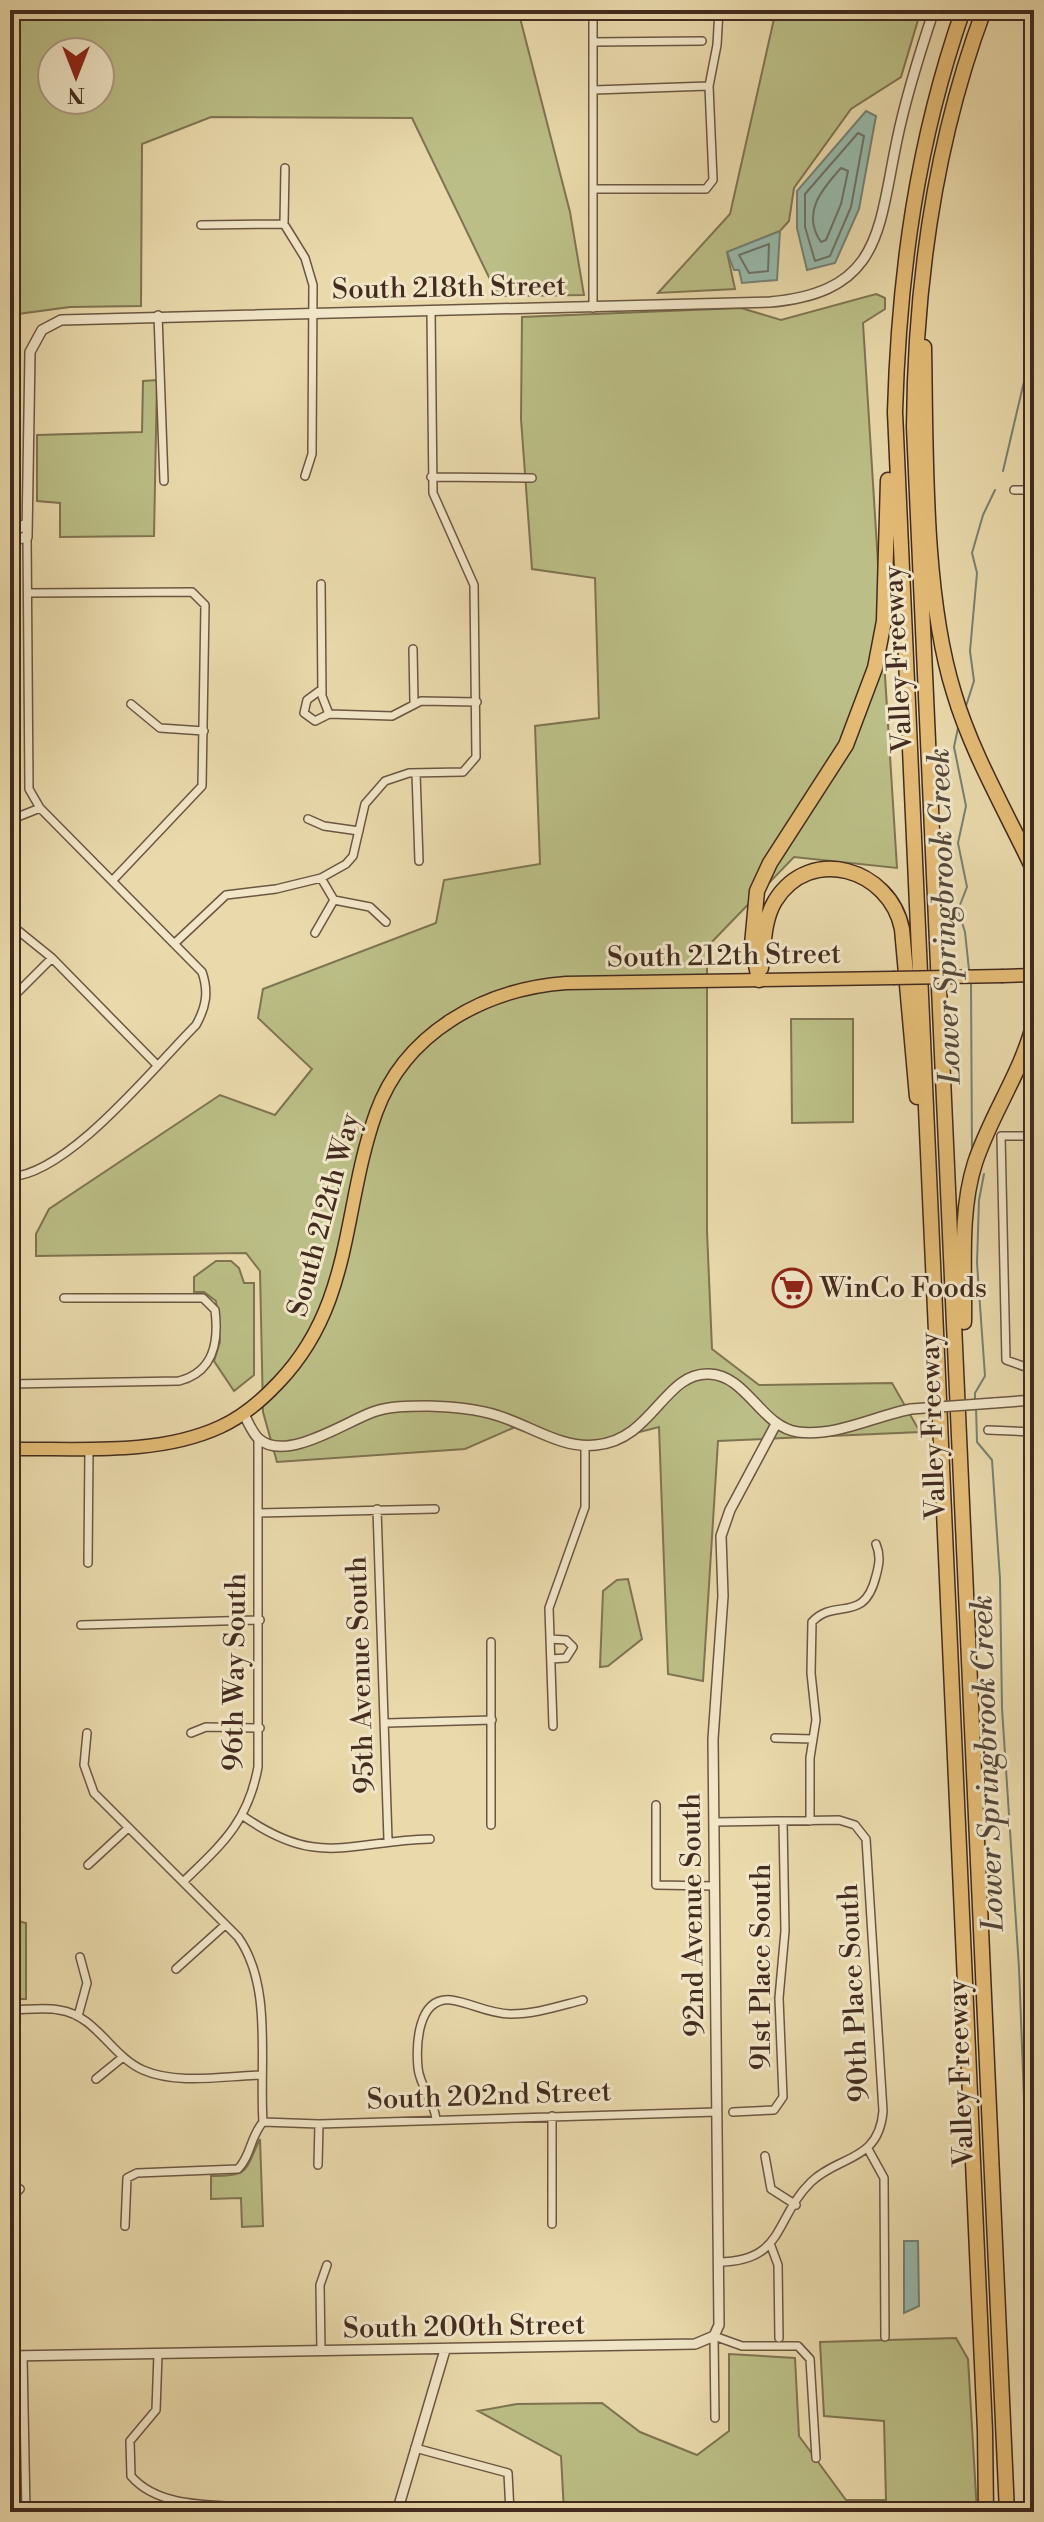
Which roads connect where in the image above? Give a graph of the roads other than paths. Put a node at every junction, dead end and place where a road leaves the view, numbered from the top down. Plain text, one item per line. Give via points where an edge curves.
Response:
1 (593, 10) edge
2 (719, 10) edge
3 (934, 10) edge
4 (963, 10) edge
5 (984, 10) edge
6 (702, 41) dead end
7 (593, 42) junction
8 (709, 86) junction
9 (594, 90) junction
10 (285, 168) dead end
11 (593, 189) junction
12 (284, 224) junction
13 (201, 225) dead end
14 (921, 291) junction
15 (593, 308) junction
16 (313, 312) junction
17 (431, 312) junction
18 (158, 315) junction
19 (895, 412) junction
20 (305, 476) dead end
21 (431, 477) junction
22 (532, 478) dead end
23 (164, 481) dead end
24 (1014, 490) dead end
25 (1034, 490) edge
26 (27, 523) junction
27 (10, 534) edge
28 (27, 537) junction
29 (10, 541) edge
30 (321, 584) dead end
31 (28, 593) junction
32 (413, 649) dead end
33 (322, 693) junction
34 (414, 702) junction
35 (477, 702) junction
36 (131, 704) dead end
37 (329, 714) junction
38 (204, 731) junction
39 (416, 773) junction
40 (40, 808) junction
41 (308, 819) dead end
42 (10, 820) edge
43 (359, 831) junction
44 (419, 861) dead end
45 (1034, 871) edge
46 (321, 878) junction
47 (113, 880) junction
48 (334, 900) junction
49 (386, 922) dead end
50 (10, 924) edge
51 (315, 933) dead end
52 (176, 942) junction
53 (52, 958) junction
54 (1034, 975) edge
55 (759, 980) junction
56 (10, 1000) edge
57 (1034, 1022) edge
58 (428, 1038) joint
59 (157, 1065) junction
60 (996, 1132) junction
61 (1034, 1136) edge
62 (925, 1141) junction
63 (10, 1177) edge
64 (64, 1298) dead end
65 (1034, 1370) edge
66 (958, 1378) junction
67 (10, 1384) edge
68 (1034, 1400) edge
69 (243, 1413) junction
70 (776, 1424) junction
71 (988, 1430) dead end
72 (1034, 1432) edge
73 (258, 1438) junction
74 (585, 1446) junction
75 (89, 1448) junction
76 (10, 1449) edge
77 (377, 1509) junction
78 (435, 1509) dead end
79 (258, 1513) junction
80 (876, 1544) dead end
81 (88, 1563) dead end
82 (260, 1620) junction
83 (81, 1625) dead end
84 (550, 1639) junction
85 (491, 1642) dead end
86 (551, 1659) junction
87 (492, 1720) junction
88 (387, 1723) junction
89 (553, 1726) dead end
90 (260, 1728) junction
91 (87, 1733) dead end
92 (191, 1733) dead end
93 (775, 1738) dead end
94 (813, 1739) junction
95 (656, 1805) dead end
96 (243, 1816) junction
97 (783, 1821) junction
98 (810, 1821) junction
99 (714, 1822) junction
100 (491, 1825) dead end
101 (127, 1829) junction
102 (430, 1839) dead end
103 (388, 1840) junction
104 (88, 1865) dead end
105 (184, 1881) junction
106 (715, 1886) junction
107 (225, 1925) junction
108 (80, 1957) dead end
109 (176, 1969) dead end
110 (583, 2000) dead end
111 (10, 2010) edge
112 (78, 2016) junction
113 (123, 2057) junction
114 (260, 2075) junction
115 (96, 2079) dead end
116 (717, 2112) junction
117 (733, 2112) dead end
118 (552, 2116) junction
119 (436, 2119) junction
120 (263, 2122) junction
121 (319, 2124) junction
122 (868, 2149) junction
123 (765, 2156) dead end
124 (318, 2165) dead end
125 (20, 2189) dead end
126 (10, 2199) edge
127 (796, 2205) junction
128 (552, 2224) dead end
129 (125, 2226) dead end
130 (771, 2246) junction
131 (718, 2262) junction
132 (327, 2265) dead end
133 (714, 2336) junction
134 (885, 2337) dead end
135 (779, 2338) dead end
136 (445, 2350) junction
137 (321, 2351) junction
138 (158, 2354) junction
139 (10, 2356) edge
140 (23, 2356) junction
141 (715, 2418) dead end
142 (985, 2431) junction
143 (415, 2448) junction
144 (816, 2458) dead end
145 (193, 2508) edge
146 (26, 2512) edge
147 (259, 2512) edge
148 (397, 2512) edge
149 (510, 2512) edge
150 (986, 2512) edge
151 (992, 2512) edge
152 (1007, 2512) edge

1 - 7 street
2 - 8 street
3 - 15 street, South 218th Street via 897,138 877,235 853,272 827,290 784,301
4 - 19 highway, Valley Freeway via 932,112 907,231
5 - 14 highway, Valley Freeway via 937,174
6 - 7 street
7 - 9 street
8 - 9 street
8 - 11 street via 713,180 706,189
9 - 11 street
10 - 12 street
11 - 15 street
12 - 13 street
12 - 16 street via 310,270
14 - 45 highway via 935,589 954,694
14 - 66 highway, Valley Freeway via 914,427
15 - 17 street, South 218th Street
16 - 17 street, South 218th Street
16 - 18 street, South 218th Street
16 - 20 street via 312,454
17 - 21 street
18 - 23 street
18 - 26 street, South 218th Street via 61,320 42,330 28,363
19 - 55 highway via 884,621 875,668 846,745 757,891 752,945
19 - 62 highway, Valley Freeway
21 - 22 street
21 - 35 street via 437,507 474,585
24 - 25 street
26 - 27 street
26 - 28 street
28 - 29 street
28 - 31 street
30 - 33 street
31 - 38 street via 197,594 205,605
31 - 40 street via 28,778
32 - 34 street
33 - 37 street
33 - 37 street via 307,700 304,713 315,721
34 - 35 street
34 - 37 street via 392,716
35 - 39 street via 473,763 463,772
36 - 38 street via 160,728
38 - 47 street via 204,777 198,794
39 - 43 street via 396,776 375,788
39 - 44 street
40 - 42 street
40 - 47 street
41 - 43 street
43 - 46 street via 353,856
46 - 48 street
46 - 52 street via 226,895
47 - 52 street
48 - 49 street via 370,907
48 - 51 street
50 - 53 street
52 - 59 street via 202,972 205,1008 196,1025
53 - 56 street
53 - 59 street
54 - 55 main road, South 212th Street, bridge
55 - 58 main road, South 212th Street via 529,987 473,1006
55 - 62 highway via 770,911 791,883 812,872 836,869 880,887 893,903 902,929 913,1076
57 - 60 highway
58 - 69 main road, South 212th Way via 397,1074 377,1109 342,1259 320,1327 285,1375
59 - 63 street via 68,1154 37,1171
60 - 61 street
60 - 65 street via 1006,1360
60 - 66 highway via 975,1163 968,1203
62 - 142 highway, Valley Freeway
64 - 67 street via 197,1297 215,1310 216,1345 203,1369 179,1381
66 - 152 highway, Valley Freeway
68 - 70 street, bridge via 911,1409 816,1432
69 - 73 street
69 - 75 main road, South 212th Way via 179,1441
70 - 74 street via 728,1379 698,1374 677,1385 629,1435 614,1443
70 - 99 street, 92nd Avenue South via 721,1536
71 - 72 street
73 - 74 street via 272,1444 306,1442 375,1411 426,1406 497,1415
73 - 79 street, 96th Way South
74 - 84 street via 586,1500 550,1600
75 - 76 main road, South 212th Way
75 - 81 street
77 - 78 street
77 - 79 street
77 - 88 street, 95th Avenue South
79 - 82 street, 96th Way South
80 - 94 street via 879,1565 872,1593 858,1606 817,1616 811,1626
82 - 83 street
82 - 90 street, 96th Way South
84 - 86 street
84 - 86 street via 566,1640 573,1647 569,1656
85 - 87 street
86 - 89 street
87 - 88 street
87 - 100 street
88 - 103 street, 95th Avenue South
90 - 92 street via 206,1727
90 - 96 street, 96th Way South via 255,1785
91 - 101 street via 83,1756 89,1785
93 - 94 street
94 - 98 street
95 - 106 street via 656,1885
96 - 103 street via 298,1846 361,1848
96 - 105 street, 96th Way South
97 - 98 street
97 - 99 street
97 - 117 street, 91st Place South via 783,2097 774,2110
98 - 122 street, 90th Place South via 839,1820 862,1832 870,1854 883,2111
99 - 106 street, 92nd Avenue South
101 - 104 street
101 - 105 street
102 - 103 street
105 - 107 street
106 - 116 street, 92nd Avenue South
107 - 109 street
107 - 114 street via 248,1951 258,1978
108 - 112 street via 87,1983
110 - 119 street via 512,2014 452,2000 437,2003 421,2022 418,2036 419,2072 435,2104
111 - 112 street via 59,2010
112 - 113 street
113 - 114 street via 162,2076
113 - 115 street
114 - 120 street
116 - 118 street, South 202nd Street
116 - 131 street, 92nd Avenue South
118 - 119 street, South 202nd Street
118 - 128 street
119 - 121 street, South 202nd Street
120 - 121 street, South 202nd Street
120 - 129 street via 238,2169 137,2173 127,2178
121 - 124 street
122 - 127 street via 818,2177
122 - 134 street via 884,2178
123 - 127 street via 771,2189
125 - 126 street
127 - 130 street
130 - 131 street via 742,2260
130 - 135 street via 778,2265
131 - 133 street, 92nd Avenue South via 719,2325
132 - 137 street via 320,2285
133 - 136 street, South 200th Street via 695,2344
133 - 141 street, 92nd Avenue South
133 - 144 street, South 200th Street via 742,2346 798,2346 807,2352
136 - 137 street, South 200th Street
136 - 143 street
137 - 138 street, South 200th Street
138 - 140 street, South 200th Street
138 - 145 street via 156,2410 130,2441 129,2470 145,2488
139 - 140 street, South 200th Street
140 - 146 street
142 - 150 highway, Valley Freeway
142 - 151 highway
143 - 148 street
143 - 149 street via 508,2473
145 - 147 street

